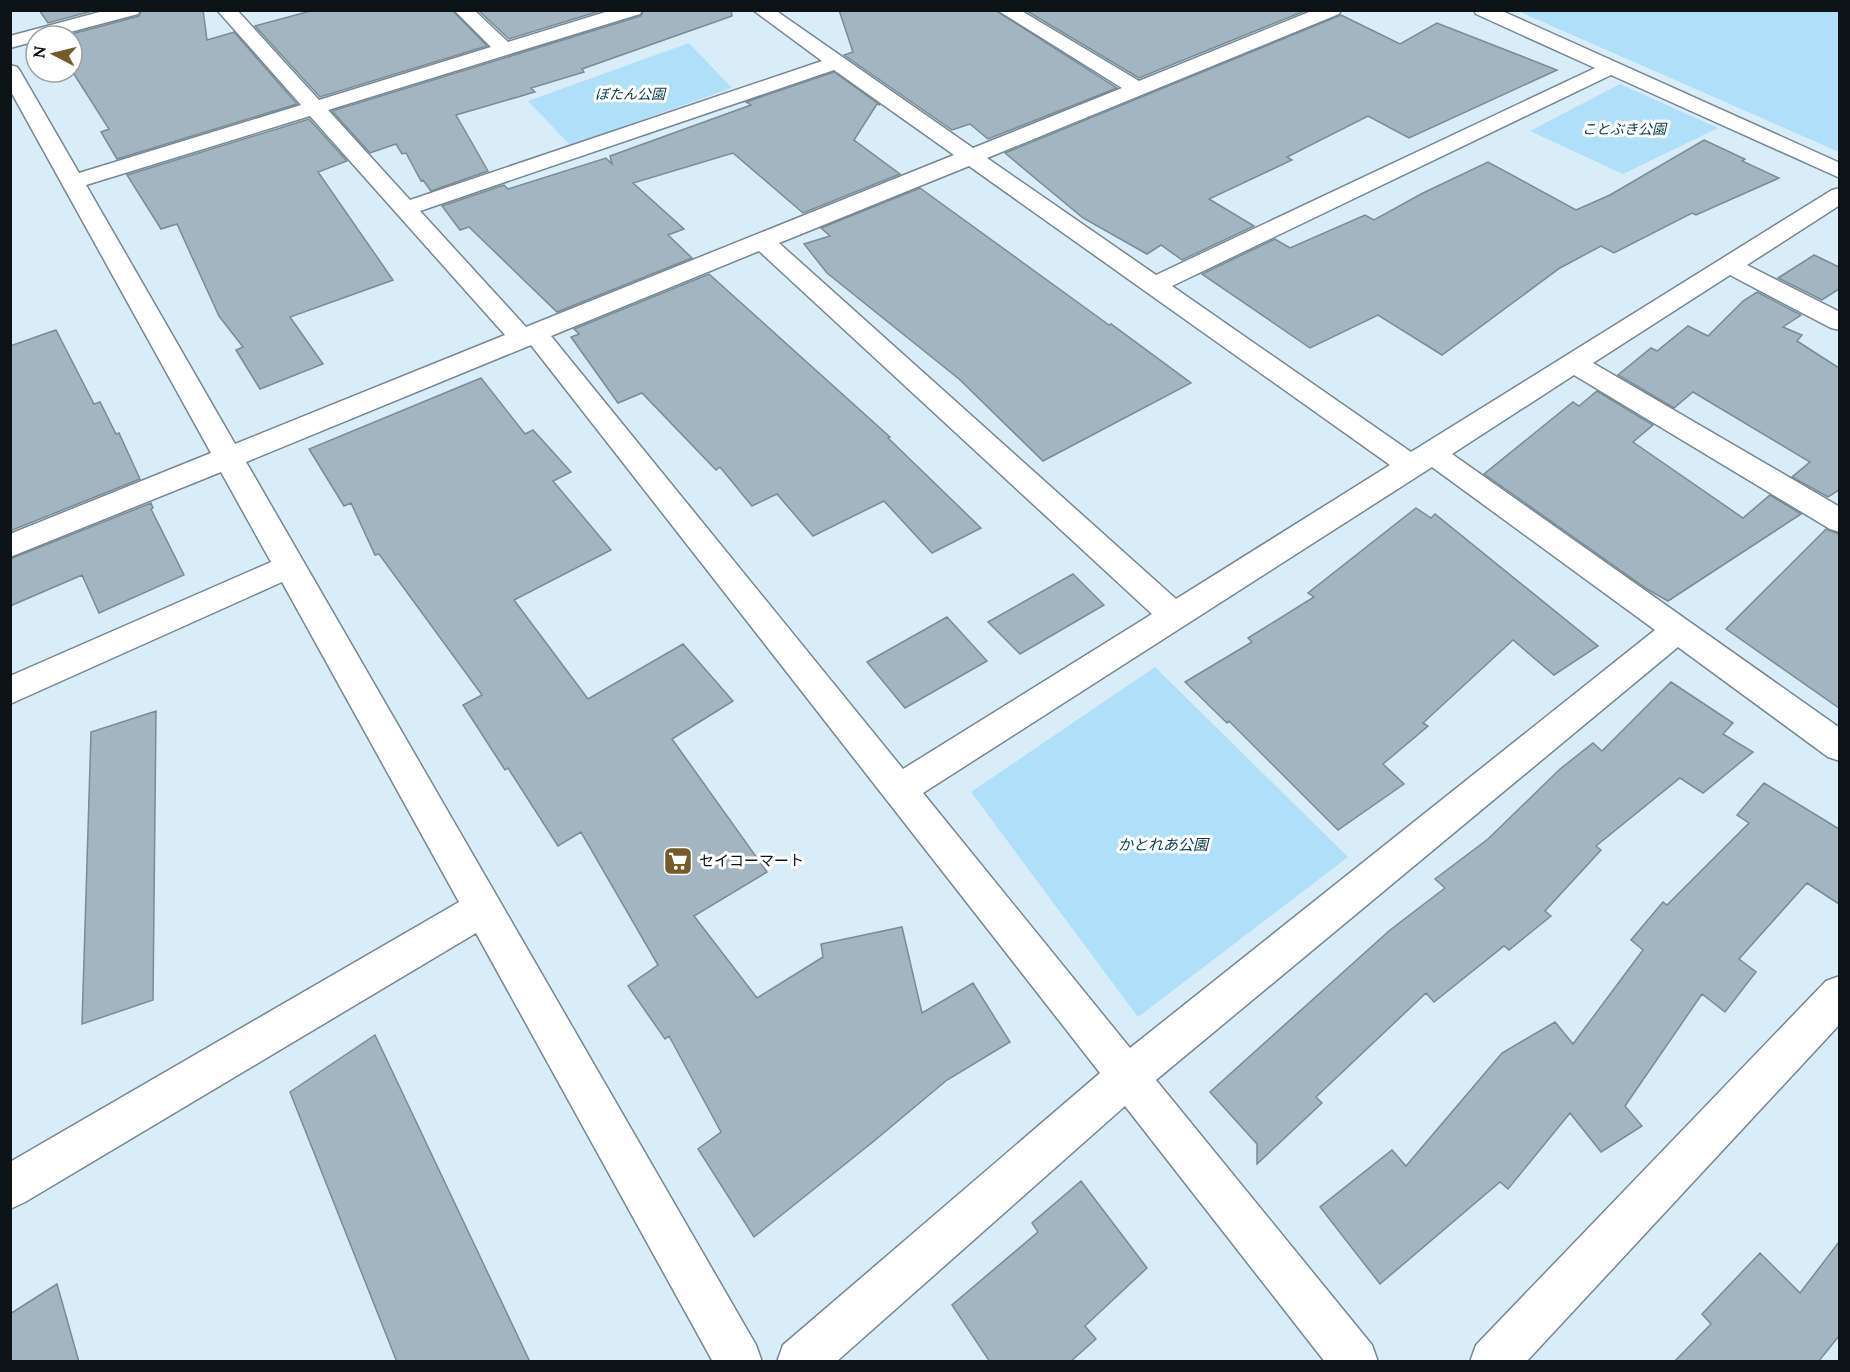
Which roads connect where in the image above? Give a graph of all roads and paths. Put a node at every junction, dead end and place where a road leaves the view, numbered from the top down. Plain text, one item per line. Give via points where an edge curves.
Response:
1 (131, 10) edge
2 (226, 10) edge
3 (463, 10) edge
4 (633, 10) edge
5 (762, 10) edge
6 (1006, 10) edge
7 (1332, 10) edge
8 (1483, 10) edge
9 (10, 42) edge
10 (505, 50) junction
11 (835, 63) junction
12 (1610, 68) junction
13 (15, 89) edge
14 (1138, 89) junction
15 (315, 109) junction
16 (968, 158) junction
17 (1839, 171) edge
18 (73, 182) junction
19 (1839, 195) edge
20 (405, 209) junction
21 (762, 242) junction
22 (1729, 265) junction
23 (1152, 286) junction
24 (1839, 322) edge
25 (528, 336) junction
26 (1573, 363) junction
27 (229, 457) junction
28 (1421, 460) junction
29 (1839, 521) edge
30 (10, 546) edge
31 (290, 566) junction
32 (1174, 616) junction
33 (1677, 630) junction
34 (10, 691) edge
35 (1839, 747) edge
36 (899, 790) junction
37 (483, 908) junction
38 (1839, 995) edge
39 (1128, 1076) junction
40 (10, 1187) edge
41 (739, 1362) edge
42 (800, 1362) edge
43 (1355, 1362) edge
44 (1493, 1362) edge

1 - 9 street
2 - 15 street
3 - 10 street
4 - 10 street
5 - 11 street
6 - 14 street
7 - 14 street
8 - 12 street
10 - 15 street
11 - 16 street
11 - 20 street
12 - 17 street
12 - 23 street
13 - 18 street
14 - 16 street
15 - 18 street
15 - 20 street
16 - 21 street
16 - 23 street
18 - 27 street
19 - 22 street
20 - 25 street
21 - 25 street
21 - 32 street
22 - 24 street
22 - 26 street
23 - 28 street
25 - 27 street
25 - 36 street
26 - 28 street
26 - 29 street
27 - 30 street
27 - 31 street
28 - 32 street
28 - 33 street
31 - 34 street
31 - 37 street
32 - 36 street
33 - 35 street
33 - 39 street
36 - 39 street
37 - 40 street
37 - 41 street
38 - 44 street
39 - 42 street
39 - 43 street

